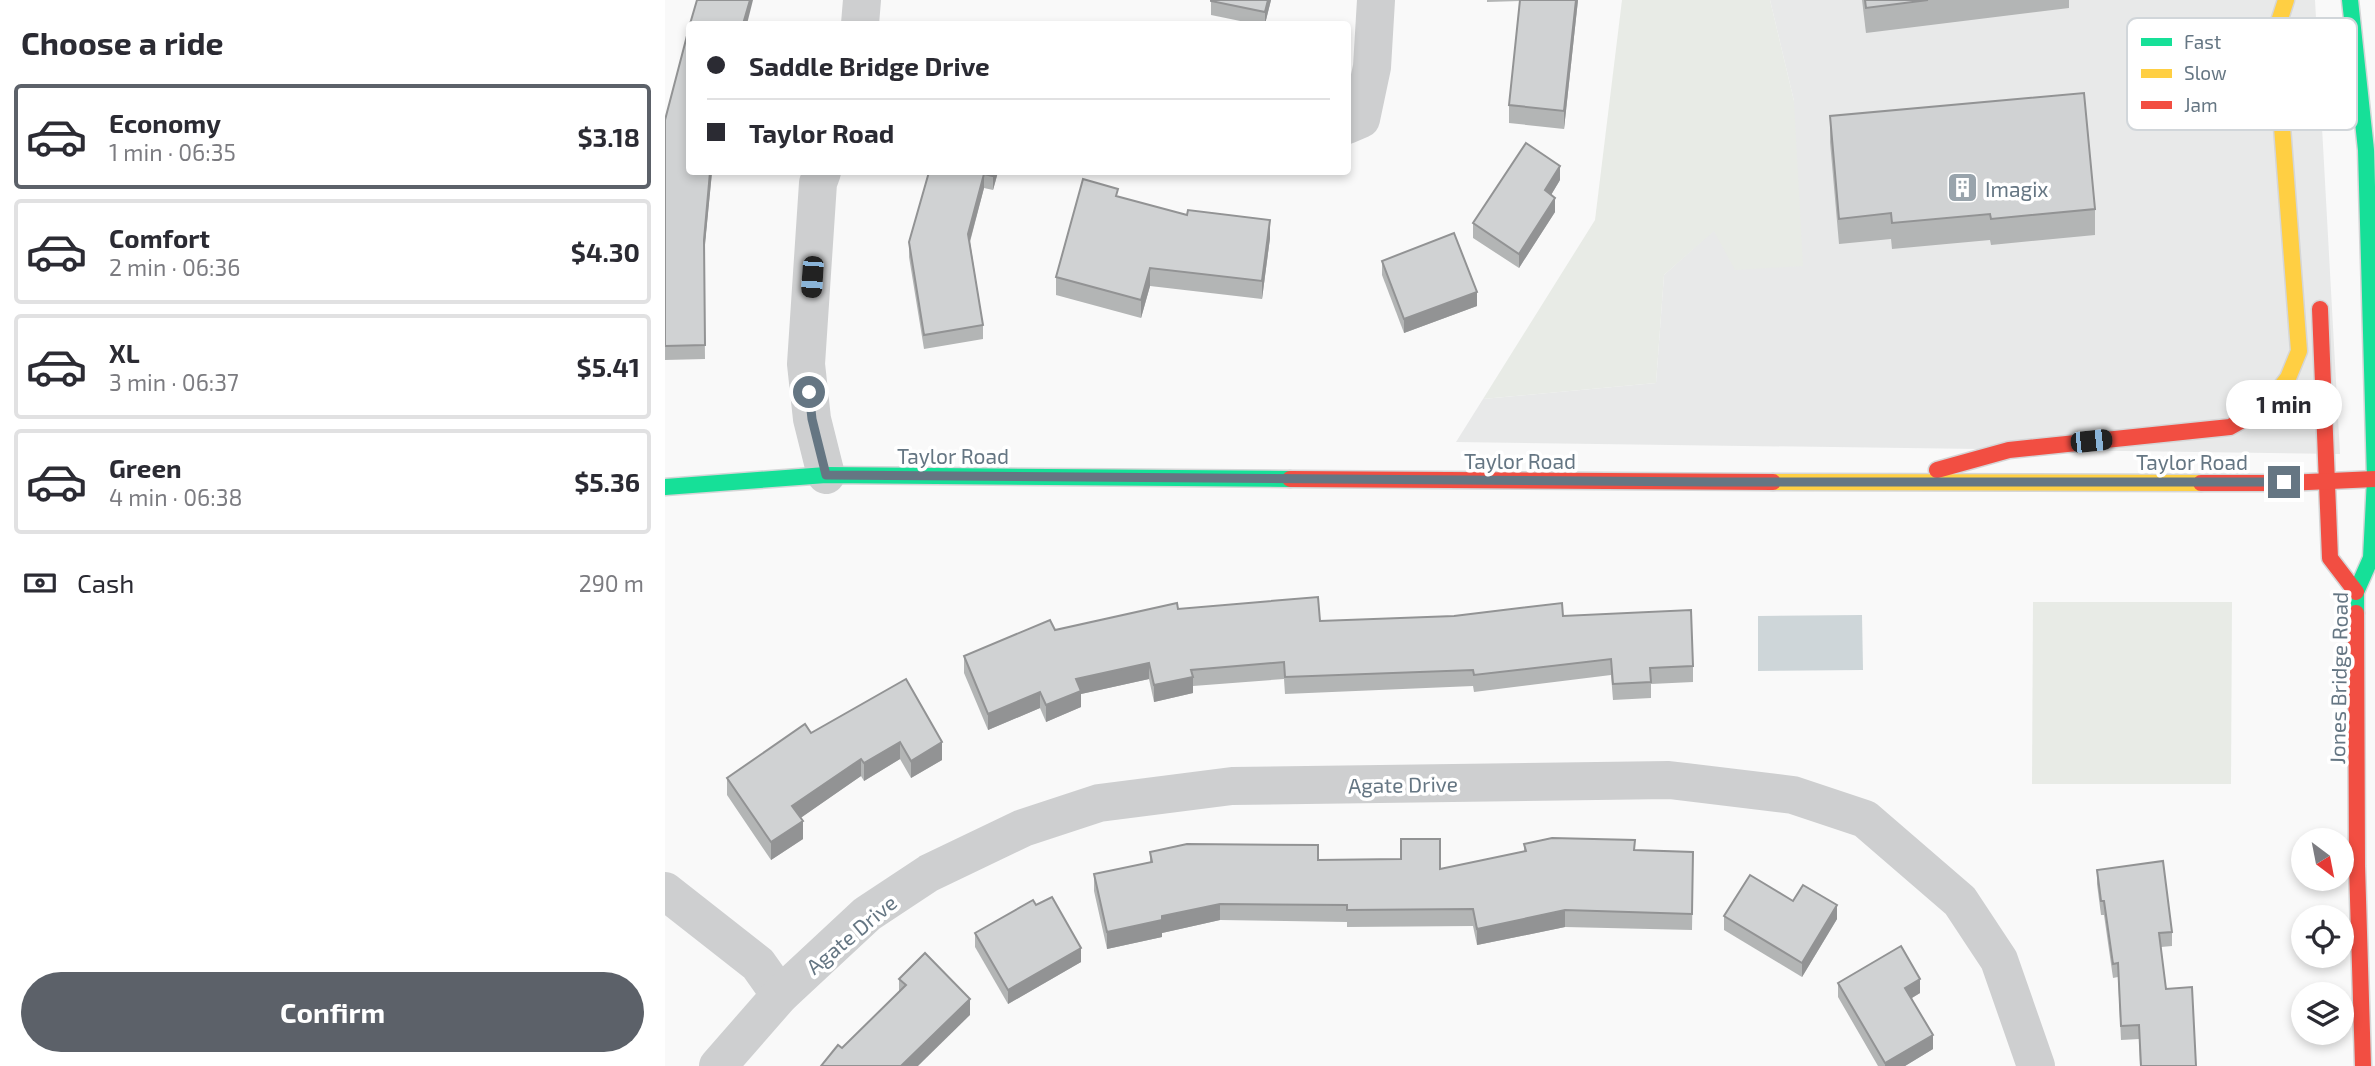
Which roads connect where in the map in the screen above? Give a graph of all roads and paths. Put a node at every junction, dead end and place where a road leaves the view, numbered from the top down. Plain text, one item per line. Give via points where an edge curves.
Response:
1 (862, 0) edge
2 (1377, 0) edge
3 (2286, 0) edge
4 (2350, 0) edge
5 (2280, 18) edge
6 (2352, 18) edge
7 (860, 21) edge
8 (2357, 66) edge
9 (1351, 123) edge
10 (2282, 130) edge
11 (821, 175) edge
12 (2319, 299) dead end
13 (826, 475) junction
14 (2375, 479) edge
15 (2328, 480) junction
16 (1895, 482) junction
17 (665, 487) edge
18 (2356, 592) junction
19 (665, 891) edge
20 (780, 995) junction
21 (718, 1066) edge
22 (2036, 1066) edge
23 (2363, 1066) edge

1 - 7 street
2 - 9 street via 1372,67 1361,119
3 - 5 main road
4 - 6 main road, Jones Bridge Road
8 - 14 main road, Jones Bridge Road via 2366,150
10 - 16 main road via 2299,351 2291,376 2274,398 2229,427 2009,450
11 - 13 street via 806,365 812,419
12 - 15 main road
13 - 16 main road, Taylor Road
13 - 17 main road, Taylor Road
14 - 15 main road, Taylor Road
14 - 18 main road, Jones Bridge Road via 2371,558
15 - 16 main road, Taylor Road
15 - 18 main road via 2330,558
18 - 23 main road, Jones Bridge Road
19 - 20 street via 758,964
20 - 21 street, Agate Drive
20 - 22 street, Agate Drive via 867,914 929,873 1023,828 1099,803 1233,786 1669,780 1793,795 1864,819 1960,901 1999,960

